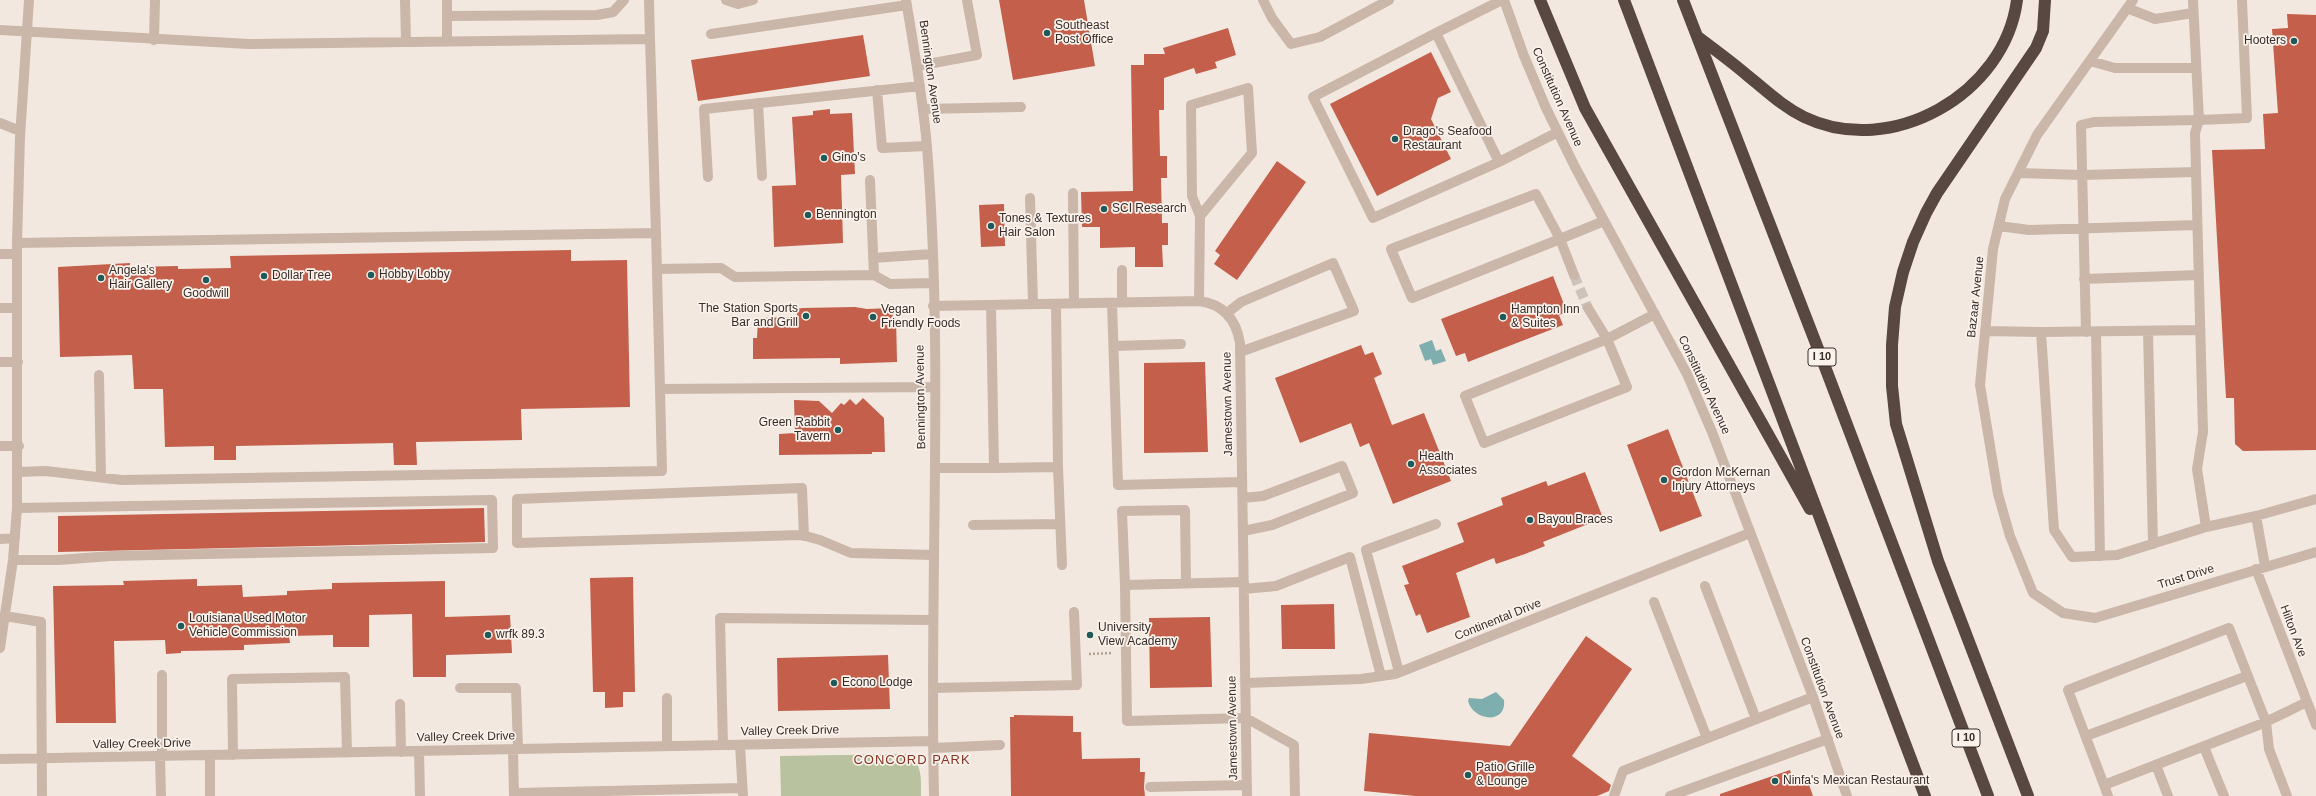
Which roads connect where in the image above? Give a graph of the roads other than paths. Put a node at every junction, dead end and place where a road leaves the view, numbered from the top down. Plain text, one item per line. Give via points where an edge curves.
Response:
1 (29, 0) edge
2 (155, 0) edge
3 (405, 0) edge
4 (447, 0) edge
5 (624, 0) edge
6 (649, 0) edge
7 (726, 0) edge
8 (753, 0) edge
9 (967, 0) edge
10 (1263, 0) edge
11 (1389, 0) edge
12 (1503, 0) edge
13 (1540, 0) edge
14 (1624, 0) edge
15 (1683, 0) edge
16 (2017, 0) edge
17 (2045, 0) edge
18 (2192, 0) edge
19 (2242, 0) edge
20 (906, 2) edge
21 (2130, 4) edge
22 (2193, 13) junction
23 (447, 16) junction
24 (0, 30) edge
25 (27, 32) junction
26 (1436, 33) junction
27 (711, 34) dead end
28 (1697, 36) junction
29 (650, 39) junction
30 (154, 40) junction
31 (406, 42) junction
32 (448, 42) junction
33 (2090, 61) junction
34 (917, 66) junction
35 (2196, 68) junction
36 (920, 86) junction
37 (877, 90) junction
38 (758, 103) junction
39 (1021, 107) dead end
40 (923, 109) junction
41 (2199, 120) junction
42 (0, 124) edge
43 (20, 131) junction
44 (1558, 132) junction
45 (927, 146) junction
46 (1499, 162) junction
47 (2196, 172) junction
48 (2018, 173) junction
49 (2082, 175) junction
50 (762, 176) dead end
51 (708, 177) dead end
52 (870, 180) dead end
53 (1073, 193) dead end
54 (1030, 198) dead end
55 (1200, 216) junction
56 (1604, 221) junction
57 (2197, 225) junction
58 (1999, 226) junction
59 (2082, 228) junction
60 (656, 233) junction
61 (1560, 239) junction
62 (17, 243) junction
63 (0, 254) edge
64 (16, 254) junction
65 (932, 254) junction
66 (873, 258) junction
67 (657, 268) junction
68 (1122, 270) dead end
69 (874, 275) junction
70 (1574, 275) tunnel mouth
71 (2199, 275) junction
72 (2084, 280) junction
73 (932, 283) junction
74 (1199, 301) junction
75 (1117, 303) junction
76 (1033, 304) junction
77 (1056, 304) junction
78 (1074, 304) junction
79 (990, 305) junction
80 (933, 306) junction
81 (0, 308) edge
82 (17, 308) junction
83 (1588, 308) tunnel mouth
84 (1227, 313) junction
85 (1655, 314) junction
86 (2200, 330) junction
87 (1985, 331) junction
88 (2148, 331) junction
89 (2041, 332) junction
90 (2091, 332) junction
91 (1607, 339) junction
92 (1181, 344) dead end
93 (1114, 346) junction
94 (1240, 352) junction
95 (0, 362) edge
96 (18, 362) junction
97 (99, 375) dead end
98 (934, 387) junction
99 (660, 389) junction
100 (0, 446) edge
101 (19, 446) junction
102 (1058, 467) junction
103 (935, 468) junction
104 (994, 468) junction
105 (18, 472) junction
106 (100, 477) junction
107 (1242, 482) junction
108 (1243, 498) junction
109 (2316, 499) edge
110 (17, 508) junction
111 (2256, 516) junction
112 (1060, 524) junction
113 (1436, 524) dead end
114 (973, 525) dead end
115 (2206, 527) junction
116 (1243, 531) junction
117 (1750, 533) junction
118 (804, 536) junction
119 (15, 538) junction
120 (0, 539) edge
121 (1829, 543) junction
122 (2153, 544) junction
123 (2316, 552) edge
124 (934, 555) junction
125 (2100, 556) junction
126 (13, 560) junction
127 (1062, 565) dead end
128 (2260, 568) junction
129 (1186, 584) junction
130 (1125, 585) junction
131 (1244, 585) junction
132 (1705, 586) dead end
133 (1654, 602) dead end
134 (1074, 612) dead end
135 (2063, 613) joint
136 (5, 616) junction
137 (932, 620) junction
138 (0, 648) edge
139 (1399, 672) junction
140 (162, 674) dead end
141 (1381, 676) junction
142 (2247, 676) junction
143 (1245, 683) junction
144 (460, 688) dead end
145 (932, 688) junction
146 (1813, 697) junction
147 (667, 698) dead end
148 (2307, 702) junction
149 (400, 704) dead end
150 (1246, 718) junction
151 (1756, 719) junction
152 (2266, 722) junction
153 (2316, 725) edge
154 (2086, 736) junction
155 (1707, 738) junction
156 (1828, 739) junction
157 (933, 744) junction
158 (723, 745) junction
159 (740, 745) junction
160 (1000, 745) dead end
161 (667, 746) junction
162 (2204, 747) junction
163 (515, 749) junction
164 (419, 751) junction
165 (401, 752) junction
166 (347, 753) junction
167 (234, 755) junction
168 (161, 756) junction
169 (210, 756) junction
170 (43, 758) junction
171 (0, 759) edge
172 (2156, 765) junction
173 (1247, 785) junction
174 (2104, 786) junction
175 (1150, 787) dead end
176 (742, 792) edge
177 (514, 795) edge
178 (42, 796) edge
179 (161, 796) edge
180 (210, 796) edge
181 (420, 796) edge
182 (934, 796) edge
183 (1247, 796) edge
184 (1295, 796) edge
185 (1614, 796) edge
186 (1670, 796) edge
187 (1847, 796) edge
188 (1925, 796) edge
189 (1988, 796) edge
190 (2028, 796) edge
191 (2108, 796) edge
192 (2168, 796) edge
193 (2224, 796) edge
194 (2287, 796) edge

1 - 25 street
2 - 30 street
3 - 31 street
4 - 23 street
5 - 23 street via 613,12 597,15
6 - 29 street
7 - 8 street via 738,4
9 - 34 street via 976,55
10 - 11 street via 1272,18 1291,44 1320,37
12 - 26 street
12 - 44 street, Constitution Avenue via 1524,56
13 - 121 highway via 1585,108
14 - 121 highway
15 - 28 highway, I 10
16 - 28 highway via 2005,42 1984,74 1972,86 1958,98 1922,118 1888,126 1847,128 1805,118 1768,94
17 - 190 highway via 2042,31 2036,48 1937,193 1913,242 1895,307 1892,344 1892,386 1896,424 1938,561
18 - 22 street
19 - 41 street via 2247,118
20 - 27 street
20 - 34 street, Bennington Avenue
21 - 22 street via 2155,19
21 - 33 street, Bazaar Avenue
22 - 35 street
23 - 32 street
24 - 25 street
25 - 30 street
25 - 43 street
26 - 46 street
26 - 46 street via 1313,97 1374,218
28 - 189 highway, I 10
29 - 32 street
29 - 60 street
30 - 31 street via 249,44
31 - 32 street
33 - 35 street via 2115,68
33 - 48 street, Bazaar Avenue via 2037,135
34 - 36 street, Bennington Avenue
35 - 41 street
36 - 37 street
36 - 40 street, Bennington Avenue
37 - 38 street
37 - 45 street via 882,148
38 - 50 street
38 - 51 street via 704,109
39 - 40 street
40 - 45 street, Bennington Avenue
41 - 47 street via 2194,133
41 - 49 street via 2094,122 2082,125
42 - 43 street
43 - 62 street
44 - 46 street
44 - 56 street, Constitution Avenue
45 - 65 street, Bennington Avenue
47 - 49 street
47 - 57 street
48 - 49 street
48 - 58 street, Bazaar Avenue via 2005,199
49 - 59 street
52 - 66 street
53 - 78 street
54 - 76 street
55 - 55 street via 1192,196 1191,105 1248,88 1252,153
55 - 74 street
56 - 61 street
56 - 85 street, Constitution Avenue
57 - 59 street
57 - 71 street
58 - 59 street via 2030,230
58 - 87 street, Bazaar Avenue via 1993,248
59 - 72 street
60 - 62 street
60 - 67 street
61 - 61 street via 1536,194 1391,249 1412,298
61 - 70 street
62 - 64 street
63 - 64 street
64 - 82 street
65 - 66 street
65 - 73 street, Bennington Avenue
66 - 69 street
67 - 69 street via 721,268 735,277
67 - 99 street
68 - 75 street
69 - 73 street via 890,284
71 - 72 street
71 - 86 street
72 - 90 street
73 - 80 street, Bennington Avenue
74 - 75 street
74 - 84 street via 1214,304
75 - 78 street
75 - 93 street
76 - 77 street
76 - 79 street
77 - 78 street
77 - 102 street
79 - 80 street
79 - 104 street
80 - 98 street, Bennington Avenue
81 - 82 street
82 - 96 street
83 - 91 street
84 - 94 street, Jamestown Avenue via 1236,326
84 - 94 street via 1241,302 1333,263 1354,311
85 - 91 street
85 - 117 street, Constitution Avenue via 1687,374
86 - 88 street
86 - 115 street via 2203,432 2197,469
87 - 89 street
87 - 135 street, Bazaar Avenue via 1980,386 1998,494 2010,536 2033,593
88 - 90 street
88 - 122 street
89 - 90 street
89 - 125 street via 2054,530 2072,557
90 - 125 street
91 - 91 street via 1465,396 1484,443 1627,387
92 - 93 street
93 - 107 street via 1118,485
94 - 107 street, Jamestown Avenue
95 - 96 street
96 - 101 street
97 - 106 street
98 - 99 street
98 - 103 street, Bennington Avenue
99 - 106 street via 662,471 122,480
100 - 101 street
101 - 105 street
102 - 104 street
102 - 112 street
103 - 104 street
103 - 124 street, Bennington Avenue
105 - 106 street via 46,471
105 - 110 street
107 - 108 street, Jamestown Avenue
108 - 116 street, Jamestown Avenue
108 - 116 street via 1263,496 1342,466 1353,493 1272,525
109 - 111 street
110 - 119 street
110 - 126 street via 492,500 493,548
111 - 115 street
111 - 128 street, Hilton Ave
112 - 114 street
112 - 127 street
113 - 139 street via 1366,550
115 - 122 street
116 - 131 street, Jamestown Avenue
117 - 139 street, Continental Drive
117 - 146 street, Constitution Avenue
118 - 118 street via 518,543 517,499 802,488
118 - 124 street via 851,553
119 - 120 street
119 - 126 street
121 - 188 highway
122 - 125 street via 2117,555
123 - 128 street, Trust Drive
124 - 137 street, Bennington Avenue
126 - 136 street
128 - 135 street, Trust Drive via 2095,618
128 - 148 street, Hilton Ave
129 - 130 street
129 - 130 street via 1184,510 1122,511
129 - 131 street
130 - 150 street via 1127,721
131 - 141 street via 1276,586 1350,557
131 - 143 street, Jamestown Avenue
132 - 151 street
133 - 155 street
134 - 145 street via 1077,685
136 - 138 street
136 - 170 street via 41,622
137 - 145 street, Bennington Avenue
137 - 158 street via 720,618
139 - 141 street, Continental Drive
140 - 168 street
141 - 143 street, Continental Drive
142 - 152 street
142 - 154 street
142 - 154 street via 2229,628 2068,690
143 - 150 street, Jamestown Avenue
144 - 163 street via 516,688
145 - 157 street, Bennington Avenue
146 - 151 street
146 - 156 street, Constitution Avenue
147 - 161 street
148 - 152 street
148 - 153 street, Hilton Ave
149 - 165 street
150 - 173 street, Jamestown Avenue
150 - 184 street via 1294,745
151 - 155 street
152 - 162 street
152 - 194 street via 2269,749
154 - 174 street
155 - 185 street via 1623,771
156 - 186 street
156 - 187 street, Constitution Avenue
157 - 159 street, Valley Creek Drive
157 - 160 street, Valley Creek Drive
157 - 182 street, Bennington Avenue
158 - 159 street, Valley Creek Drive
158 - 161 street, Valley Creek Drive
159 - 176 street
161 - 163 street, Valley Creek Drive
162 - 172 street
162 - 193 street
163 - 164 street, Valley Creek Drive
163 - 177 street
164 - 165 street, Valley Creek Drive
164 - 181 street
165 - 166 street, Valley Creek Drive
166 - 167 street, Valley Creek Drive
166 - 167 street via 345,677 232,679
167 - 169 street, Valley Creek Drive
168 - 169 street, Valley Creek Drive
168 - 170 street, Valley Creek Drive
168 - 179 street
169 - 180 street
170 - 171 street, Valley Creek Drive
170 - 178 street
172 - 174 street
172 - 192 street
173 - 175 street
173 - 183 street, Jamestown Avenue
174 - 191 street
176 - 177 street

